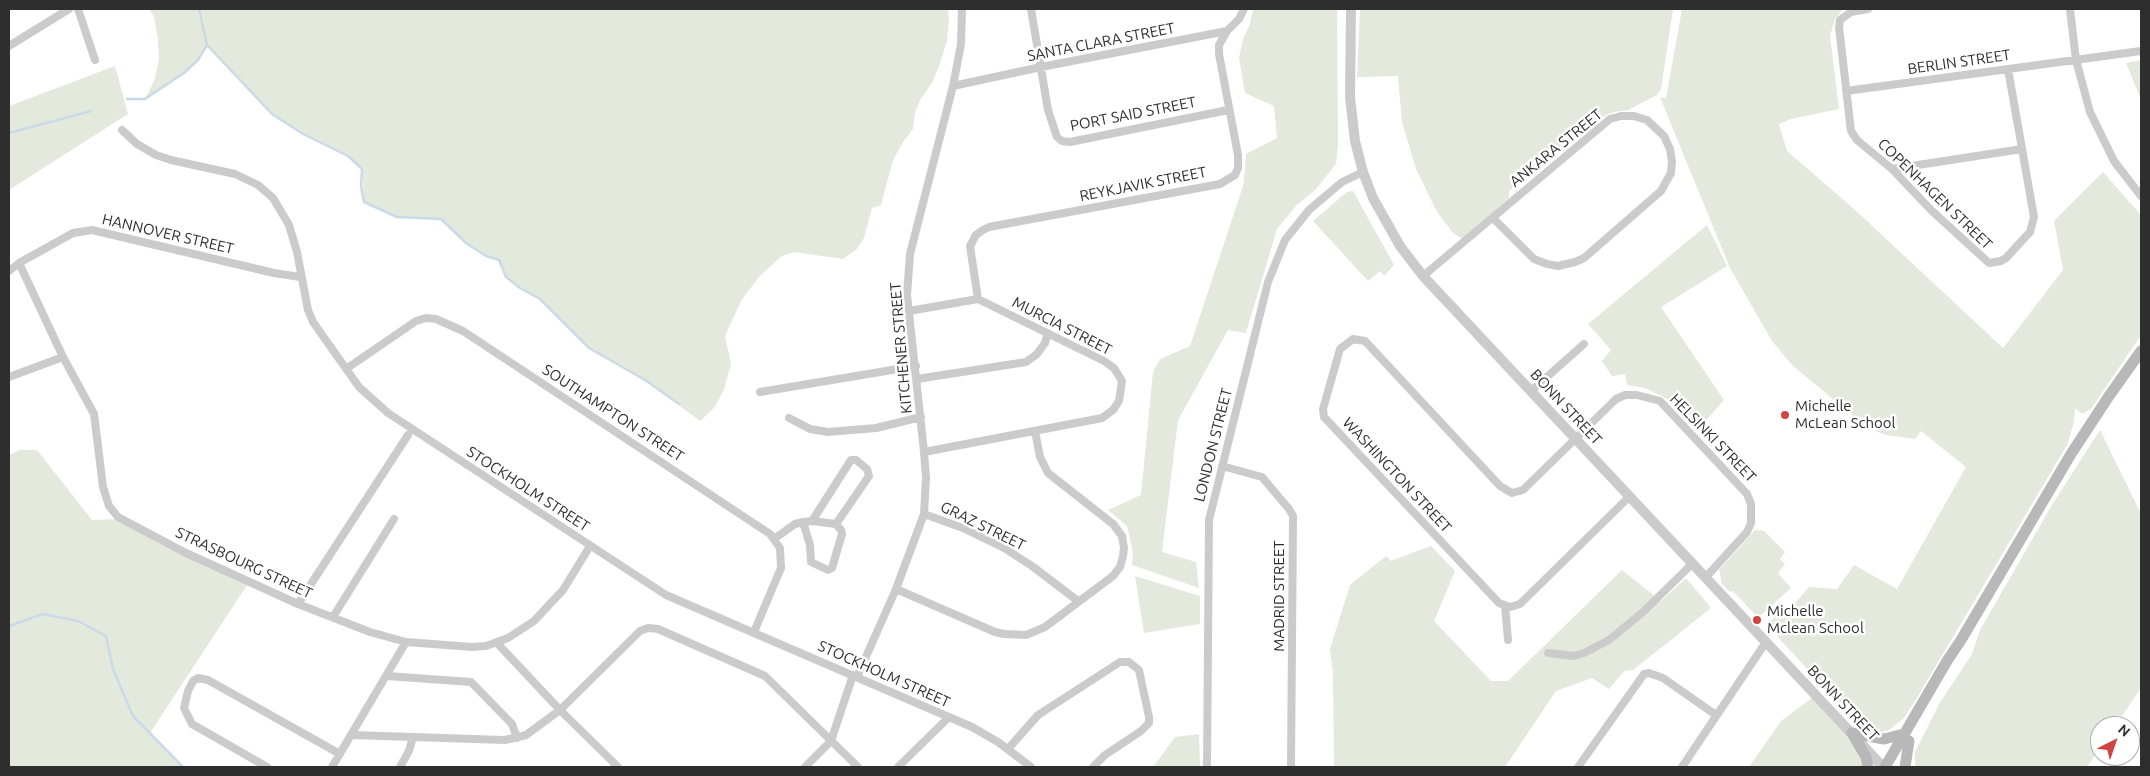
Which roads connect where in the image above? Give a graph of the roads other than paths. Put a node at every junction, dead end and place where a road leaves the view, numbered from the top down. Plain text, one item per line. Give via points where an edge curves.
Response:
1 (70, 9) edge
2 (78, 9) edge
3 (962, 9) edge
4 (1030, 9) edge
5 (1244, 9) edge
6 (1351, 9) edge
7 (1868, 9) edge
8 (2070, 9) edge
9 (1227, 31) junction
10 (9, 46) edge
11 (2141, 51) edge
12 (95, 60) dead end
13 (2076, 60) junction
14 (1041, 67) junction
15 (2008, 69) junction
16 (952, 86) junction
17 (1846, 91) junction
18 (1228, 110) junction
19 (122, 130) dead end
20 (2022, 149) junction
21 (1892, 169) junction
22 (1363, 172) junction
23 (2141, 196) edge
24 (1493, 218) junction
25 (18, 263) junction
26 (9, 271) edge
27 (1423, 276) junction
28 (300, 277) junction
29 (978, 299) junction
30 (909, 310) junction
31 (1048, 333) junction
32 (1584, 344) dead end
33 (2141, 351) edge
34 (64, 357) junction
35 (2141, 361) edge
36 (916, 366) junction
37 (346, 369) junction
38 (9, 377) edge
39 (917, 378) junction
40 (760, 392) dead end
41 (1531, 392) junction
42 (2099, 413) junction
43 (921, 417) junction
44 (789, 418) dead end
45 (1035, 431) junction
46 (408, 435) dead end
47 (1574, 438) junction
48 (924, 452) junction
49 (1222, 466) junction
50 (1629, 497) junction
51 (924, 514) junction
52 (394, 519) dead end
53 (812, 521) junction
54 (804, 522) junction
55 (836, 524) junction
56 (774, 539) junction
57 (590, 546) junction
58 (1693, 564) junction
59 (1706, 577) junction
60 (896, 589) junction
61 (1078, 601) junction
62 (298, 604) junction
63 (1505, 606) junction
64 (333, 617) junction
65 (754, 632) junction
66 (1508, 640) dead end
67 (406, 642) junction
68 (1766, 642) junction
69 (497, 643) junction
70 (1548, 652) dead end
71 (387, 676) junction
72 (855, 676) junction
73 (560, 710) junction
74 (1716, 715) junction
75 (949, 717) junction
76 (1852, 733) junction
77 (351, 736) junction
78 (413, 737) junction
79 (517, 738) junction
80 (1906, 738) junction
81 (831, 741) junction
82 (1008, 749) junction
83 (340, 754) junction
84 (267, 767) edge
85 (332, 767) edge
86 (400, 767) edge
87 (618, 767) edge
88 (805, 767) edge
89 (858, 767) edge
90 (898, 767) edge
91 (1031, 767) edge
92 (1093, 767) edge
93 (1207, 767) edge
94 (1291, 767) edge
95 (1578, 767) edge
96 (1682, 767) edge
97 (1868, 767) edge
98 (1884, 767) edge
99 (1894, 767) edge
100 (1905, 767) edge

1 - 10 street
2 - 12 street
3 - 16 street, KITCHENER STREET via 961,44
4 - 14 street, PORT SAID STREET
5 - 9 street
6 - 22 street, BONN STREET via 1350,96 1355,141
7 - 17 street, COPENHAGEN STREET via 1851,12 1840,20 1838,27
8 - 13 street
9 - 14 street, SANTA CLARA STREET
9 - 18 street, REYKJAVIK STREET via 1219,45 1219,54
11 - 13 street, BERLIN STREET
13 - 15 street, BERLIN STREET
13 - 23 street via 2084,96 2101,139
14 - 16 street, SANTA CLARA STREET
14 - 18 street, PORT SAID STREET via 1050,120 1057,137 1070,142
15 - 17 street, BERLIN STREET
15 - 20 street, COPENHAGEN STREET
16 - 30 street, KITCHENER STREET via 910,254
17 - 21 street, COPENHAGEN STREET via 1854,135
18 - 29 street, REYKJAVIK STREET via 1238,155 1236,172 1231,179 1220,184 990,227 976,235 970,246
19 - 28 street, STOCKHOLM STREET via 156,155 235,174 258,184 273,198 288,222
20 - 21 street
20 - 21 street, COPENHAGEN STREET via 2033,226 2006,258 1995,263 1985,261
22 - 27 street, BONN STREET via 1386,224
22 - 49 street, LONDON STREET via 1342,182 1309,210 1278,254 1268,282
24 - 24 street, ANKARA STREET via 1610,119 1634,116 1647,120 1664,136 1670,149 1671,173 1661,191 1576,262 1558,266 1534,258
24 - 27 street, ANKARA STREET
25 - 26 street, HANNOVER STREET
25 - 28 street, HANNOVER STREET via 73,234 92,230
25 - 34 street, STRASBOURG STREET
27 - 41 street, BONN STREET
28 - 37 street, STOCKHOLM STREET via 311,318
29 - 30 street
29 - 31 street, MURCIA STREET
30 - 36 street, KITCHENER STREET
31 - 39 street via 1037,354 1026,362
31 - 45 street, MURCIA STREET via 1114,368 1122,381 1122,391 1119,401 1105,417
32 - 41 street
33 - 42 main road
34 - 38 street
34 - 62 street, STRASBOURG STREET via 94,414 103,487 114,514 186,553
35 - 42 main road
36 - 39 street, KITCHENER STREET
36 - 40 street
37 - 56 street, SOUTHAMPTON STREET via 412,323 426,318 446,322 737,511
37 - 57 street, STOCKHOLM STREET via 365,394 388,413
39 - 43 street, KITCHENER STREET
41 - 47 street, BONN STREET
42 - 80 main road via 2071,454
43 - 44 street via 876,428 828,432 810,429
43 - 48 street, KITCHENER STREET
45 - 48 street, MURCIA STREET
45 - 61 street via 1040,457 1048,473 1113,524 1122,536 1124,548 1117,572
46 - 62 street
47 - 50 street, BONN STREET
47 - 59 street, HELSINKI STREET via 1616,399 1631,395 1660,402 1747,494 1752,513 1747,532
47 - 63 street, WASHINGTON STREET via 1523,490 1512,493 1365,341 1353,339 1340,349 1323,409 1324,417
48 - 51 street, KITCHENER STREET
49 - 93 street, LONDON STREET via 1208,527
49 - 94 street, MADRID STREET via 1262,477 1293,516
50 - 58 street, BONN STREET
50 - 63 street via 1524,600 1516,606
51 - 60 street, KITCHENER STREET
51 - 61 street, GRAZ STREET via 1008,550
52 - 64 street
53 - 54 street
53 - 55 street
53 - 55 street via 854,459 868,469 869,476
54 - 55 street via 810,545 810,562 828,570 832,568 842,534
54 - 56 street via 795,524
56 - 65 street via 781,552 781,568
57 - 65 street, STOCKHOLM STREET via 666,595
57 - 69 street, STRASBOURG STREET via 563,590 545,610 520,631
58 - 59 street, BONN STREET
58 - 70 street via 1643,612 1600,645 1574,656
59 - 68 street, BONN STREET
60 - 61 street via 995,632 1015,635 1036,632
60 - 72 street, KITCHENER STREET
62 - 64 street, STRASBOURG STREET
63 - 66 street
64 - 67 street, STRASBOURG STREET
65 - 72 street, STOCKHOLM STREET
67 - 69 street, STRASBOURG STREET via 472,647
67 - 71 street
68 - 74 street
68 - 76 street, BONN STREET
69 - 73 street
71 - 77 street
71 - 79 street via 471,682 512,724
72 - 75 street, STOCKHOLM STREET
72 - 81 street, KITCHENER STREET
73 - 79 street
73 - 81 street via 640,631 658,629 765,676
73 - 87 street
74 - 95 street via 1663,678 1644,674
74 - 96 street
75 - 82 street, STOCKHOLM STREET
75 - 90 street
76 - 80 main road via 1884,739
76 - 97 main road
76 - 98 street, BONN STREET
77 - 78 street
77 - 83 street
78 - 79 street
78 - 86 street
80 - 98 main road
80 - 99 main road
80 - 100 main road
81 - 88 street
81 - 89 street
82 - 91 street, STOCKHOLM STREET
82 - 92 street via 1038,715 1120,662 1129,662 1139,670 1149,723
83 - 84 street via 208,680 198,678 193,681 184,708 192,724
83 - 85 street

